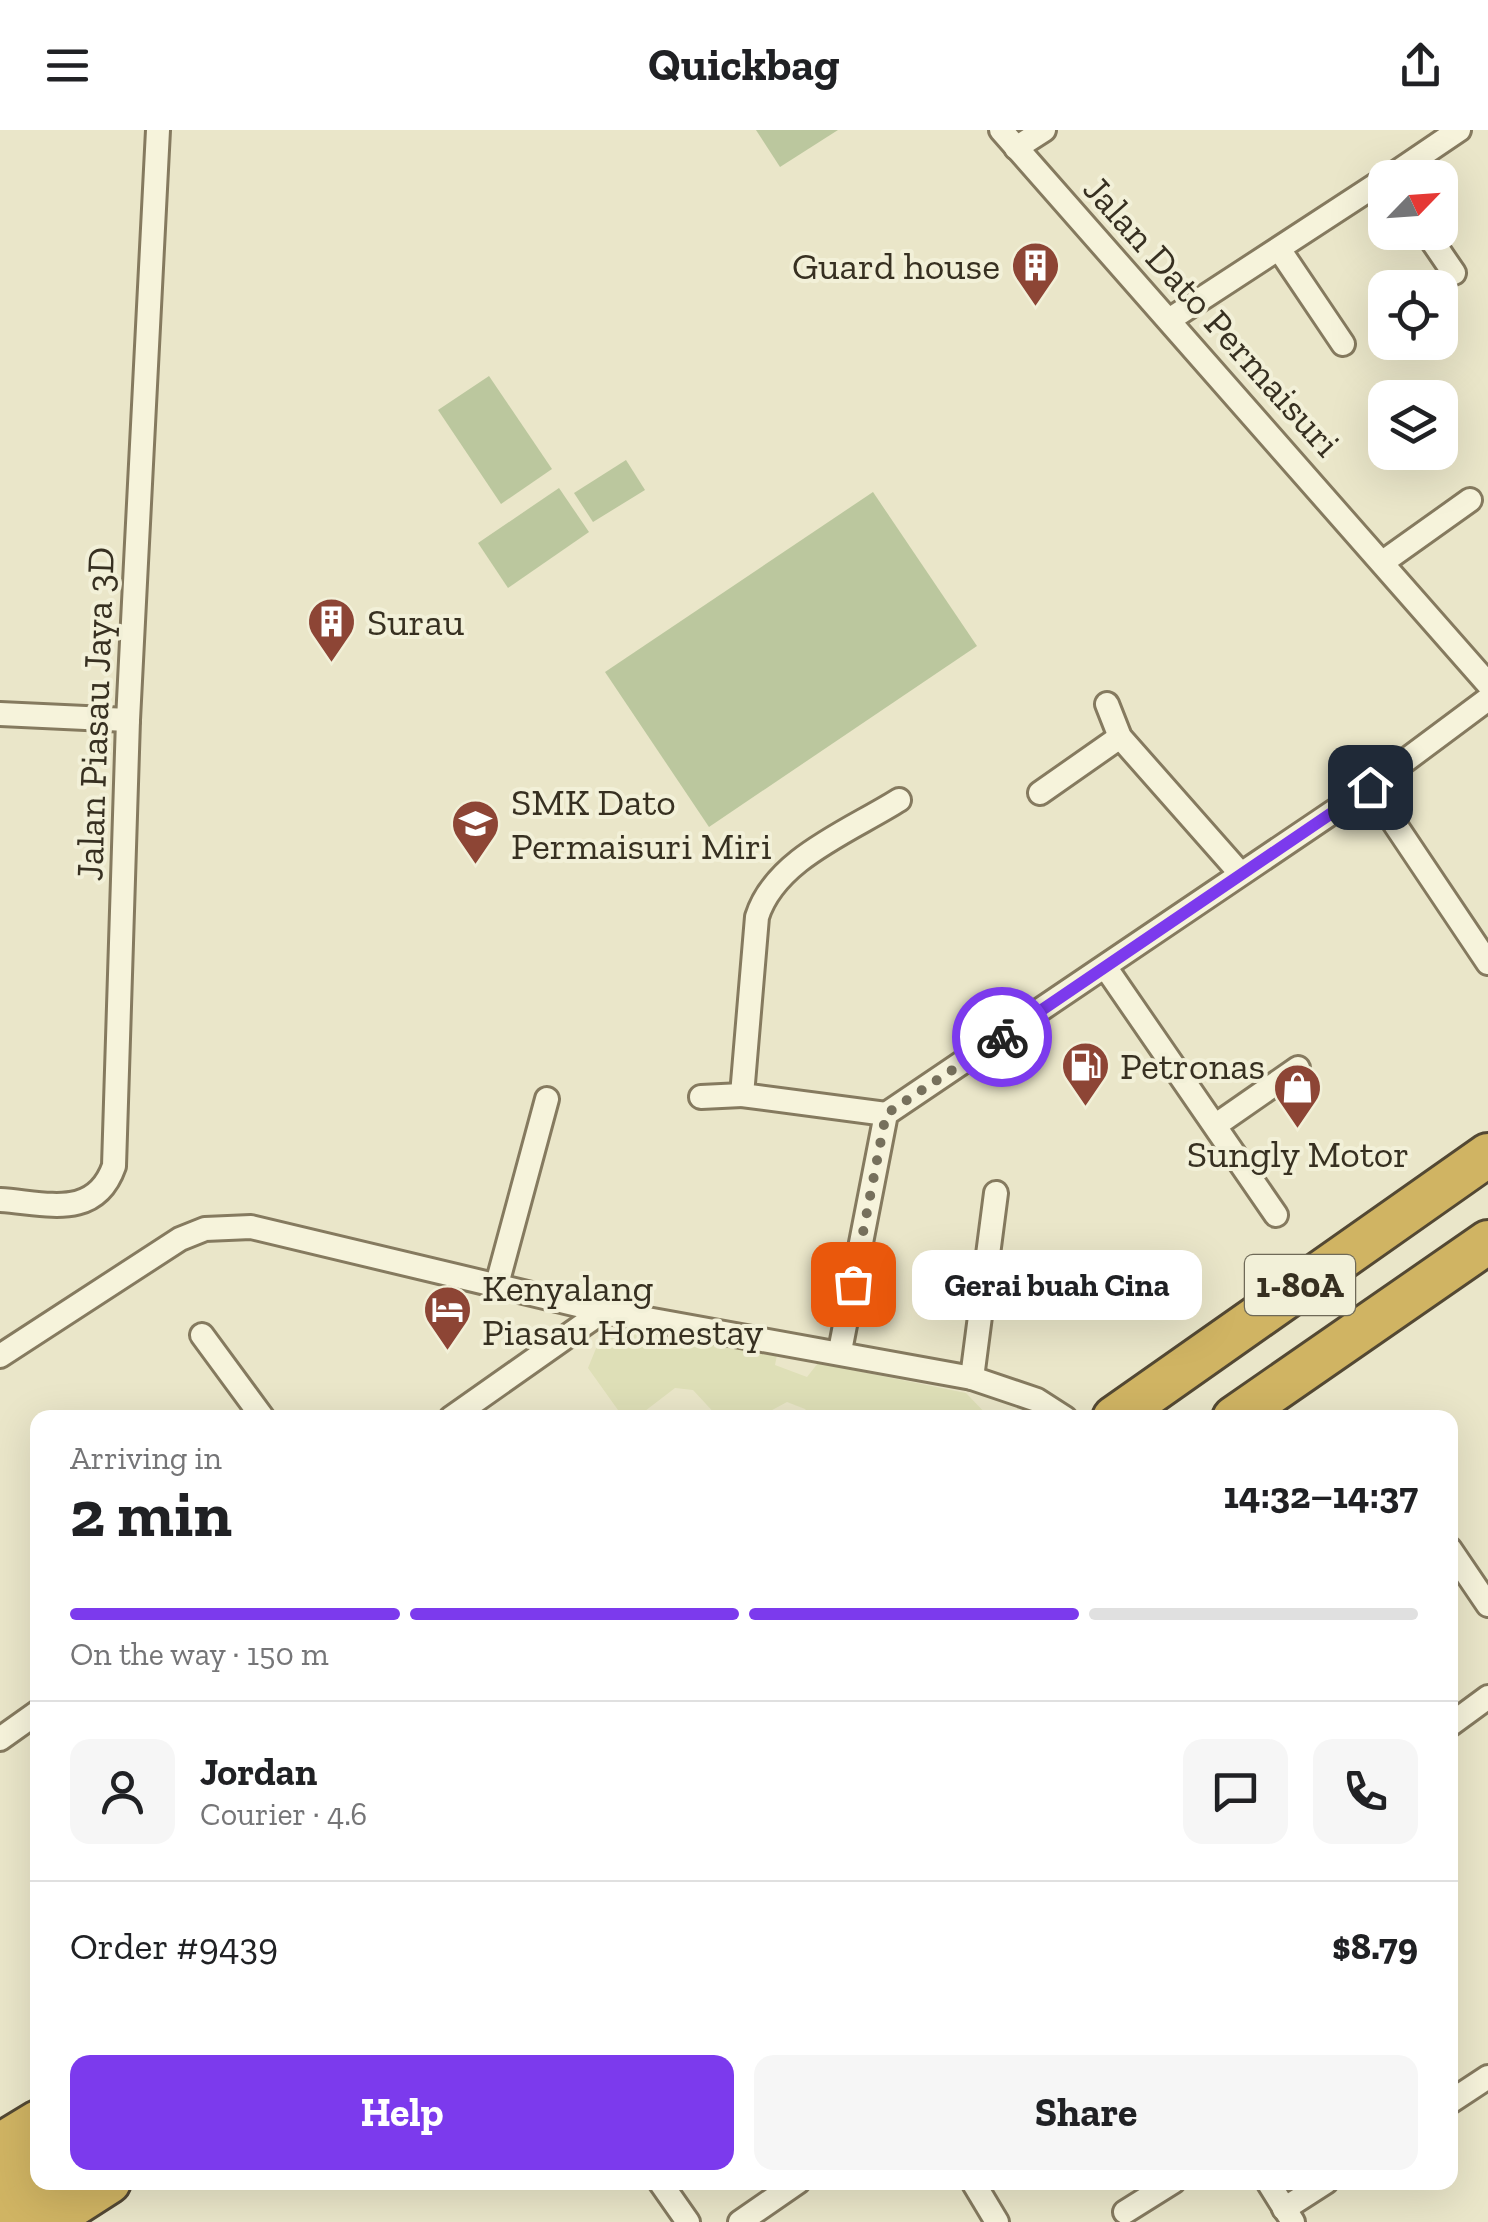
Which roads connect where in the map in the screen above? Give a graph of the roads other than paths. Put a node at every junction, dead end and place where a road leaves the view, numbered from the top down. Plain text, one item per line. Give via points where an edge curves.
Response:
1 (158, 130) edge
2 (1044, 130) edge
3 (1460, 130) edge
4 (1008, 139) edge
5 (1414, 160) edge
6 (1368, 190) edge
7 (1279, 249) junction
8 (1168, 320) junction
9 (1344, 344) dead end
10 (1470, 500) dead end
11 (1383, 562) junction
12 (1488, 684) edge
13 (1488, 700) edge
14 (1107, 704) dead end
15 (0, 714) edge
16 (128, 720) junction
17 (1120, 737) junction
18 (1370, 787) junction
19 (1040, 793) dead end
20 (899, 800) dead end
21 (1240, 873) junction
22 (1487, 958) edge
23 (1106, 968) junction
24 (1298, 1068) dead end
25 (742, 1095) junction
26 (701, 1096) dead end
27 (547, 1099) dead end
28 (886, 1114) junction
29 (1216, 1126) junction
30 (1488, 1155) edge
31 (996, 1193) dead end
32 (0, 1200) edge
33 (1276, 1215) dead end
34 (1488, 1242) edge
35 (496, 1288) junction
36 (602, 1311) junction
37 (202, 1335) dead end
38 (840, 1351) junction
39 (0, 1356) edge
40 (972, 1378) junction
41 (258, 1410) edge
42 (462, 1410) edge
43 (1053, 1410) edge
44 (1125, 1410) edge
45 (1246, 1410) edge
46 (1458, 1561) edge
47 (1488, 1605) edge
48 (1488, 1697) edge
49 (30, 1718) edge
50 (1458, 1719) edge
51 (0, 1740) edge
52 (1488, 2077) edge
53 (1458, 2097) edge
54 (30, 2127) edge
55 (0, 2144) edge
56 (30, 2162) edge
57 (0, 2182) edge
58 (46, 2190) edge
59 (97, 2190) edge
60 (666, 2190) edge
61 (786, 2190) edge
62 (979, 2190) edge
63 (1160, 2190) edge
64 (1273, 2190) edge
65 (1317, 2190) edge
66 (1125, 2212) dead end
67 (1289, 2216) edge
68 (0, 2221) edge
69 (47, 2222) edge
70 (688, 2222) edge
71 (740, 2222) edge
72 (998, 2222) edge

1 - 16 street, Jalan Piasau Jaya 3D
2 - 4 street
3 - 5 street
4 - 8 street, Jalan Dato Permaisuri
6 - 7 street
7 - 8 street
7 - 9 street
8 - 11 street, Jalan Dato Permaisuri
10 - 11 street
11 - 12 street, Jalan Dato Permaisuri
13 - 18 street
14 - 17 street
15 - 16 street
16 - 32 street, Jalan Piasau Jaya 3D via 114,1166 107,1187 78,1204
17 - 19 street
17 - 21 street
18 - 21 street
18 - 22 street
20 - 25 street via 778,876 764,896
21 - 23 street
23 - 28 street
23 - 29 street
24 - 29 street
25 - 26 street
25 - 28 street
27 - 35 street
28 - 38 street
29 - 33 street
30 - 44 highway, 1-80A
31 - 40 street
34 - 45 highway
35 - 36 street
35 - 39 street via 251,1226 205,1229
36 - 38 street
36 - 42 street
37 - 41 street
38 - 40 street
40 - 43 street
46 - 47 street
48 - 50 street
49 - 51 street
52 - 53 street
54 - 55 highway
56 - 57 highway
58 - 68 highway
59 - 69 highway
60 - 70 street
61 - 71 street
62 - 72 street
63 - 66 street
64 - 67 street
65 - 67 street

